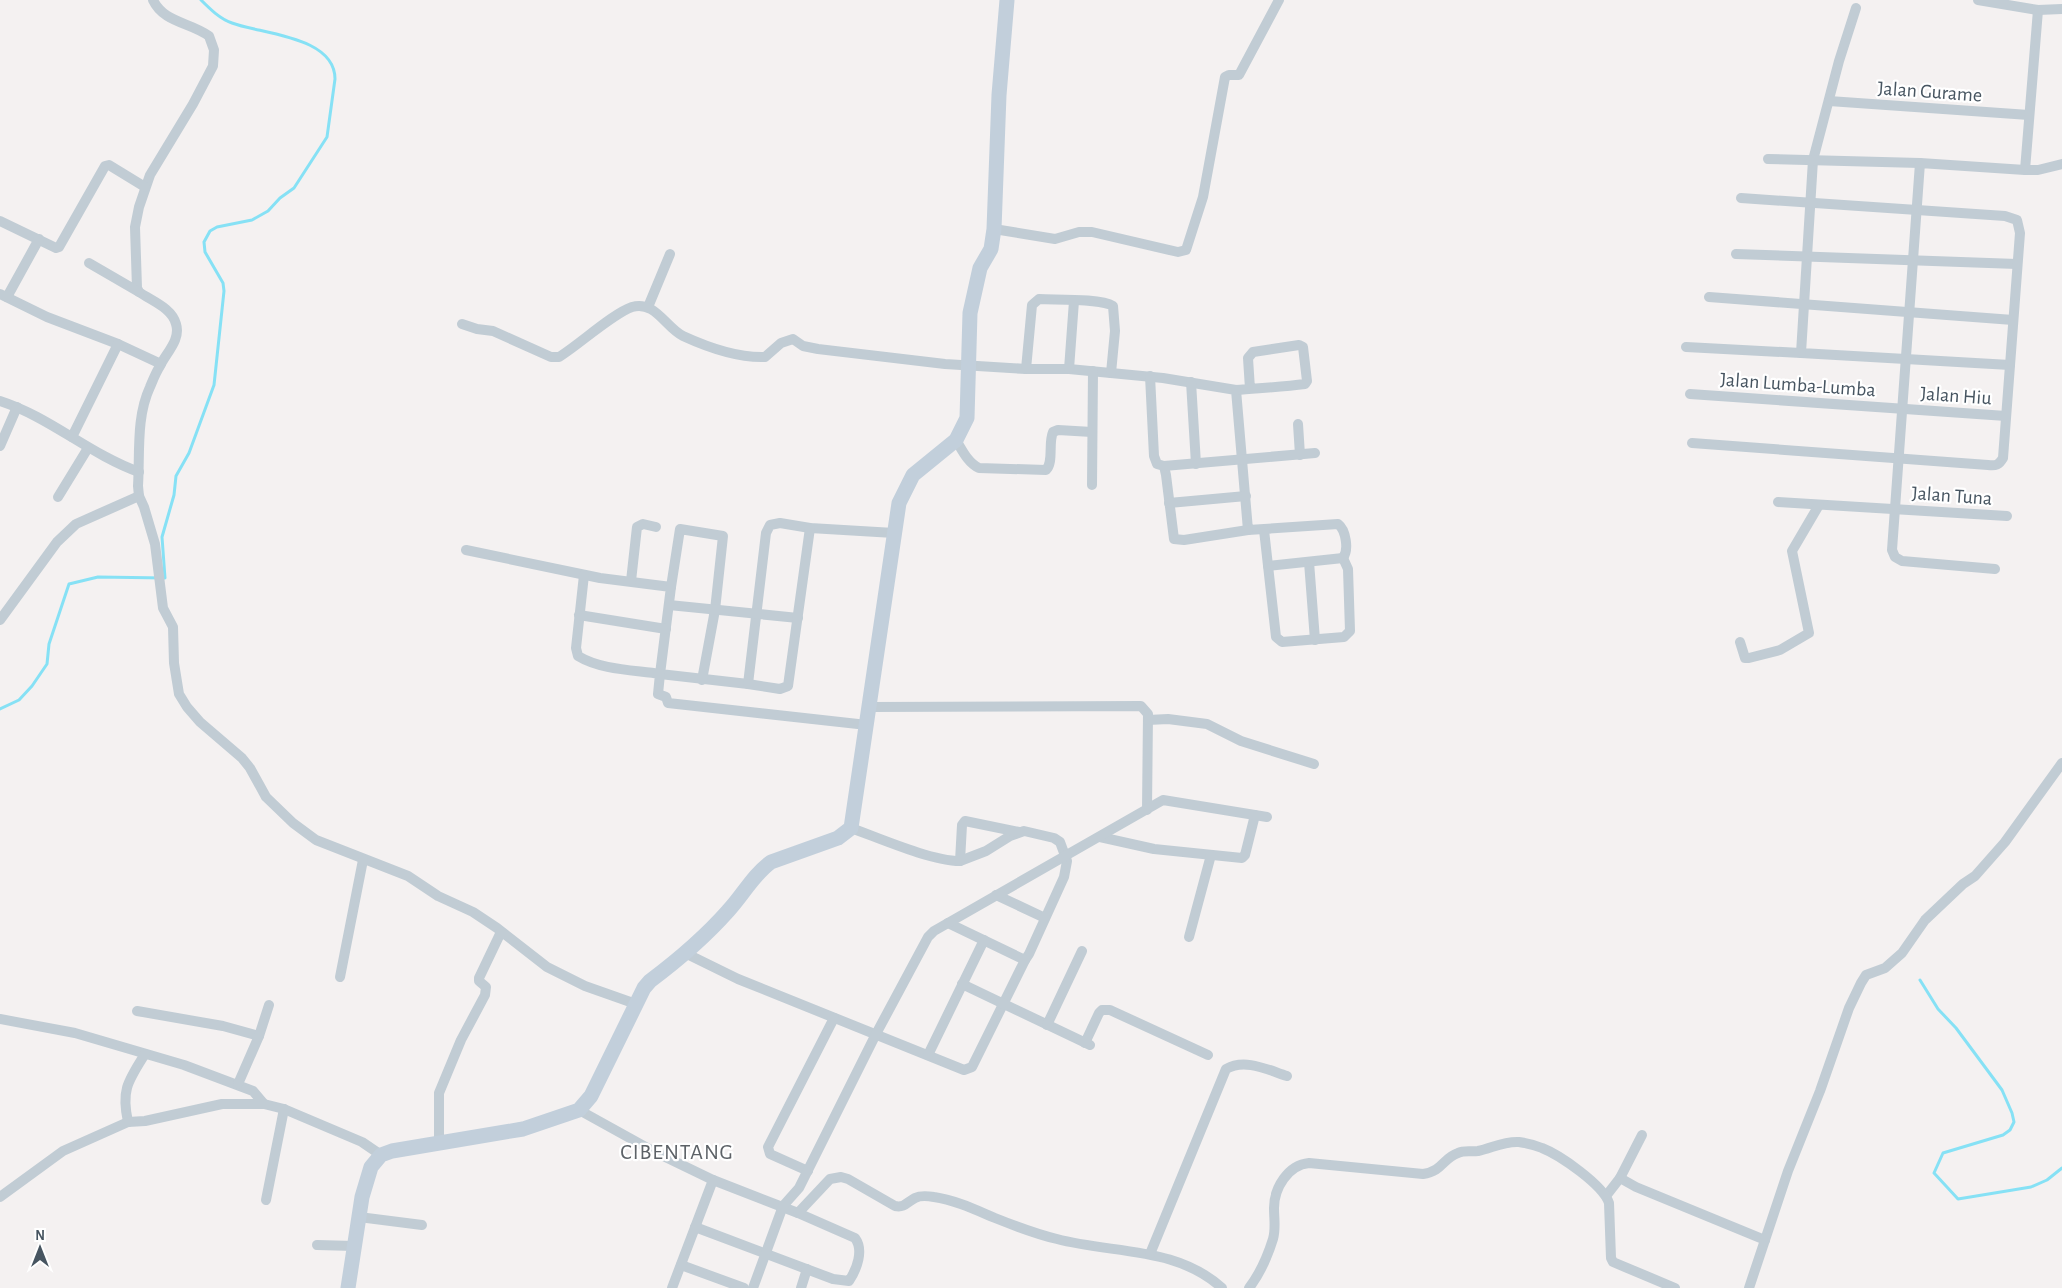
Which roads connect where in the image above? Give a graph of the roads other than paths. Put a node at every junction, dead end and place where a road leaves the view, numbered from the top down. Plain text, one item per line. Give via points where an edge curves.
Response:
1 (153, 0) edge
2 (1007, 0) edge
3 (1280, 0) edge
4 (1978, 0) edge
5 (1856, 8) dead end
6 (2062, 9) edge
7 (2038, 10) junction
8 (1829, 101) junction
9 (2029, 116) junction
10 (1768, 160) dead end
11 (1813, 160) junction
12 (1920, 163) junction
13 (2062, 164) edge
14 (2026, 170) junction
15 (145, 187) junction
16 (1741, 198) dead end
17 (1810, 202) junction
18 (1917, 210) junction
19 (0, 220) edge
20 (994, 229) junction
21 (39, 239) junction
22 (670, 254) dead end
23 (1736, 254) dead end
24 (1808, 256) junction
25 (1913, 261) junction
26 (89, 264) dead end
27 (2017, 264) junction
28 (139, 292) junction
29 (3, 296) edge
30 (1709, 297) dead end
31 (1074, 300) junction
32 (1803, 305) junction
33 (648, 307) junction
34 (1910, 312) junction
35 (2013, 320) junction
36 (462, 324) dead end
37 (118, 344) junction
38 (1686, 347) dead end
39 (1802, 353) junction
40 (1906, 359) junction
41 (161, 364) junction
42 (2010, 365) junction
43 (967, 366) junction
44 (1026, 369) junction
45 (1069, 369) junction
46 (1093, 371) junction
47 (1111, 373) junction
48 (1150, 376) junction
49 (1191, 382) junction
50 (1250, 389) junction
51 (1236, 390) junction
52 (1690, 394) dead end
53 (0, 401) edge
54 (17, 407) junction
55 (1902, 409) junction
56 (2006, 416) junction
57 (1298, 424) dead end
58 (1092, 432) junction
59 (72, 437) junction
60 (956, 440) junction
61 (1692, 443) dead end
62 (0, 446) edge
63 (88, 448) junction
64 (1315, 453) dead end
65 (1300, 455) junction
66 (1899, 458) junction
67 (1242, 460) junction
68 (1196, 464) junction
69 (1164, 466) junction
70 (138, 472) junction
71 (1092, 485) dead end
72 (139, 496) junction
73 (1246, 496) junction
74 (58, 497) dead end
75 (1778, 502) dead end
76 (1169, 503) junction
77 (1819, 505) junction
78 (1895, 508) junction
79 (2007, 516) dead end
80 (656, 527) dead end
81 (810, 528) junction
82 (1248, 530) junction
83 (1264, 530) junction
84 (894, 533) junction
85 (466, 550) dead end
86 (1342, 558) junction
87 (1309, 562) junction
88 (1268, 566) junction
89 (1995, 569) dead end
90 (584, 574) junction
91 (631, 582) junction
92 (671, 587) junction
93 (669, 605) junction
94 (714, 610) junction
95 (757, 613) junction
96 (579, 615) junction
97 (798, 618) junction
98 (0, 620) edge
99 (666, 629) junction
100 (1315, 640) junction
101 (1740, 642) dead end
102 (660, 674) junction
103 (702, 680) junction
104 (748, 684) junction
105 (870, 707) junction
106 (1148, 720) junction
107 (867, 725) junction
108 (2062, 763) edge
109 (1314, 764) dead end
110 (1147, 810) junction
111 (1255, 815) junction
112 (1267, 817) dead end
113 (851, 828) junction
114 (1019, 832) junction
115 (1100, 837) junction
116 (1065, 856) junction
117 (1211, 856) junction
118 (362, 860) junction
119 (960, 862) junction
120 (996, 895) junction
121 (1045, 918) junction
122 (948, 923) junction
123 (502, 932) junction
124 (1189, 936) dead end
125 (984, 940) junction
126 (1082, 951) dead end
127 (684, 952) junction
128 (1025, 960) junction
129 (340, 977) dead end
130 (962, 984) junction
131 (1004, 1003) junction
132 (636, 1004) junction
133 (269, 1005) dead end
134 (137, 1011) dead end
135 (834, 1018) junction
136 (0, 1019) edge
137 (1047, 1025) junction
138 (876, 1034) junction
139 (259, 1036) junction
140 (145, 1054) junction
141 (1208, 1054) dead end
142 (928, 1055) junction
143 (1287, 1076) dead end
144 (238, 1084) junction
145 (264, 1104) junction
146 (284, 1109) junction
147 (579, 1110) junction
148 (128, 1122) junction
149 (1642, 1135) dead end
150 (439, 1143) junction
151 (381, 1155) junction
152 (808, 1171) junction
153 (1620, 1178) junction
154 (713, 1180) junction
155 (1606, 1196) junction
156 (0, 1197) edge
157 (266, 1200) dead end
158 (784, 1206) junction
159 (798, 1213) junction
160 (359, 1216) junction
161 (422, 1225) dead end
162 (695, 1227) junction
163 (1765, 1240) junction
164 (318, 1245) dead end
165 (354, 1246) junction
166 (766, 1253) junction
167 (1150, 1254) junction
168 (681, 1265) junction
169 (807, 1268) junction
170 (348, 1288) edge
171 (672, 1288) edge
172 (744, 1288) edge
173 (753, 1288) edge
174 (800, 1288) edge
175 (1222, 1288) edge
176 (1249, 1288) edge
177 (1675, 1288) edge
178 (1749, 1288) edge

1 - 15 street via 170,18 208,36 214,45 214,58 193,104
2 - 20 street via 999,95
3 - 20 street via 1239,75 1225,77 1203,197 1186,250 1178,252 1092,232 1055,239
4 - 7 street
5 - 8 street
6 - 7 street
7 - 9 street
8 - 9 street, Jalan Gurame
8 - 11 street
9 - 14 street
10 - 11 street
11 - 12 street
11 - 17 street
12 - 14 street
12 - 18 street
13 - 14 street
15 - 21 street via 110,165 105,166 59,247
15 - 28 street via 135,227
16 - 17 street
17 - 18 street
17 - 24 street
18 - 25 street
18 - 27 street via 2013,217 2020,233
19 - 21 street
20 - 43 street via 990,248 980,268 970,313
21 - 29 street
22 - 33 street
23 - 24 street
24 - 25 street
24 - 32 street
25 - 27 street
25 - 34 street
26 - 28 street
27 - 35 street
28 - 41 street via 166,309 177,325 173,345
29 - 37 street
30 - 32 street
31 - 44 street via 1039,299 1034,302
31 - 45 street
31 - 47 street via 1114,306
32 - 34 street
32 - 39 street
33 - 36 street via 637,306 624,311 559,357 551,357 493,331
33 - 43 street via 683,336 735,354 765,357 781,343 793,339 803,346 818,349
34 - 35 street
34 - 40 street
35 - 42 street
37 - 41 street
37 - 59 street
38 - 39 street
39 - 40 street
40 - 42 street
40 - 55 street
41 - 70 street via 149,388 142,415
42 - 56 street
43 - 44 street
43 - 60 street via 967,418
44 - 45 street
45 - 46 street
46 - 47 street
46 - 58 street
47 - 48 street
48 - 49 street
48 - 69 street via 1154,456 1157,464
49 - 51 street
49 - 68 street
50 - 50 street via 1306,383 1303,347 1253,352 1248,358
50 - 51 street
51 - 67 street
52 - 55 street, Jalan Lumba-Lumba
53 - 54 street
54 - 59 street
54 - 62 street
55 - 56 street, Jalan Hiu
55 - 66 street
56 - 66 street via 2003,458 1996,466
57 - 65 street
58 - 60 street via 1053,432 1050,465 1046,470 979,468 968,459
58 - 71 street
59 - 63 street
60 - 84 street via 912,475 899,503
61 - 66 street
63 - 70 street
63 - 74 street
64 - 65 street
65 - 67 street
66 - 78 street
67 - 68 street
67 - 73 street
68 - 69 street
69 - 76 street
70 - 72 street
72 - 98 street via 76,524 57,542
72 - 118 street via 153,533 160,596 174,631 175,677 187,708 242,758 266,796 293,823 316,840
73 - 76 street
73 - 82 street
75 - 77 street, Jalan Tuna
76 - 82 street via 1174,539
77 - 78 street, Jalan Tuna
77 - 101 street via 1792,551 1809,632 1780,650 1748,658 1745,658
78 - 79 street, Jalan Tuna
78 - 89 street via 1892,550 1898,559
80 - 91 street via 643,524 638,527
81 - 84 street
81 - 95 street via 780,523 772,524 766,530
81 - 97 street
82 - 83 street
83 - 86 street via 1338,524 1347,550
83 - 88 street
84 - 105 street
85 - 90 street
86 - 87 street
86 - 100 street via 1348,569 1350,631 1344,637
87 - 88 street
87 - 100 street
88 - 100 street via 1277,640
90 - 91 street
90 - 96 street
91 - 92 street
92 - 93 street
92 - 94 street via 680,529 720,534 724,539
93 - 94 street
93 - 99 street
94 - 95 street
94 - 103 street
95 - 97 street
95 - 104 street
96 - 99 street
96 - 102 street via 578,656 607,666
97 - 104 street via 788,686 780,689
99 - 102 street
102 - 103 street
102 - 107 street via 658,694 666,697 668,703
103 - 104 street
105 - 106 street via 1126,705 1144,708
105 - 107 street
106 - 109 street via 1207,724 1241,741
106 - 110 street
107 - 113 street
108 - 163 street via 2005,842 1975,876 1925,920 1891,963 1866,974 1849,1008
110 - 111 street via 1167,800
110 - 115 street
111 - 112 street
111 - 117 street via 1244,857
113 - 119 street via 930,856
113 - 127 street via 838,838 766,865 728,911
114 - 116 street via 1034,832 1054,838 1060,842
114 - 119 street
114 - 119 street via 965,821
115 - 116 street
115 - 117 street via 1154,849
116 - 120 street
116 - 121 street via 1064,877
117 - 124 street
118 - 123 street via 408,876
118 - 129 street
120 - 121 street
120 - 122 street
121 - 128 street
122 - 125 street
122 - 138 street via 928,937
123 - 132 street via 547,966 585,986
123 - 150 street via 479,978 486,987 485,995 461,1040 440,1093
125 - 128 street
125 - 130 street
126 - 137 street
127 - 132 street via 650,981
127 - 135 street via 738,979
128 - 131 street
130 - 131 street
130 - 142 street
131 - 137 street
131 - 142 street via 972,1067 962,1070
132 - 147 street via 590,1096
133 - 139 street
134 - 139 street via 223,1026
135 - 138 street
135 - 152 street via 768,1149 770,1154
136 - 140 street via 75,1033
137 - 141 street via 1088,1044 1099,1013 1110,1010
138 - 142 street
138 - 152 street
139 - 144 street
140 - 144 street
140 - 148 street via 126,1090 124,1101
143 - 167 street via 1249,1064 1226,1069
144 - 145 street via 256,1092
145 - 146 street
145 - 148 street via 222,1104
146 - 151 street via 362,1142
146 - 157 street
147 - 150 street via 522,1129
147 - 154 street via 654,1152
148 - 156 street via 63,1151
149 - 153 street
150 - 151 street via 392,1150
151 - 160 street via 371,1167
152 - 158 street
153 - 155 street
153 - 163 street
154 - 158 street
154 - 162 street
155 - 176 street via 1586,1176 1542,1148 1520,1142 1461,1152 1433,1172 1423,1174 1304,1163 1292,1169 1282,1180 1274,1204 1273,1239
155 - 177 street via 1611,1216 1613,1262
158 - 159 street
158 - 166 street
159 - 167 street via 830,1179 841,1177 895,1206 904,1206 921,1196 946,1199 1055,1239
159 - 169 street via 855,1238 859,1243 859,1258 849,1281 833,1279
160 - 161 street
160 - 165 street
162 - 166 street
162 - 168 street
163 - 178 street
164 - 165 street
165 - 170 street
166 - 169 street
166 - 173 street
167 - 175 street via 1196,1270
168 - 171 street
168 - 172 street
169 - 174 street

